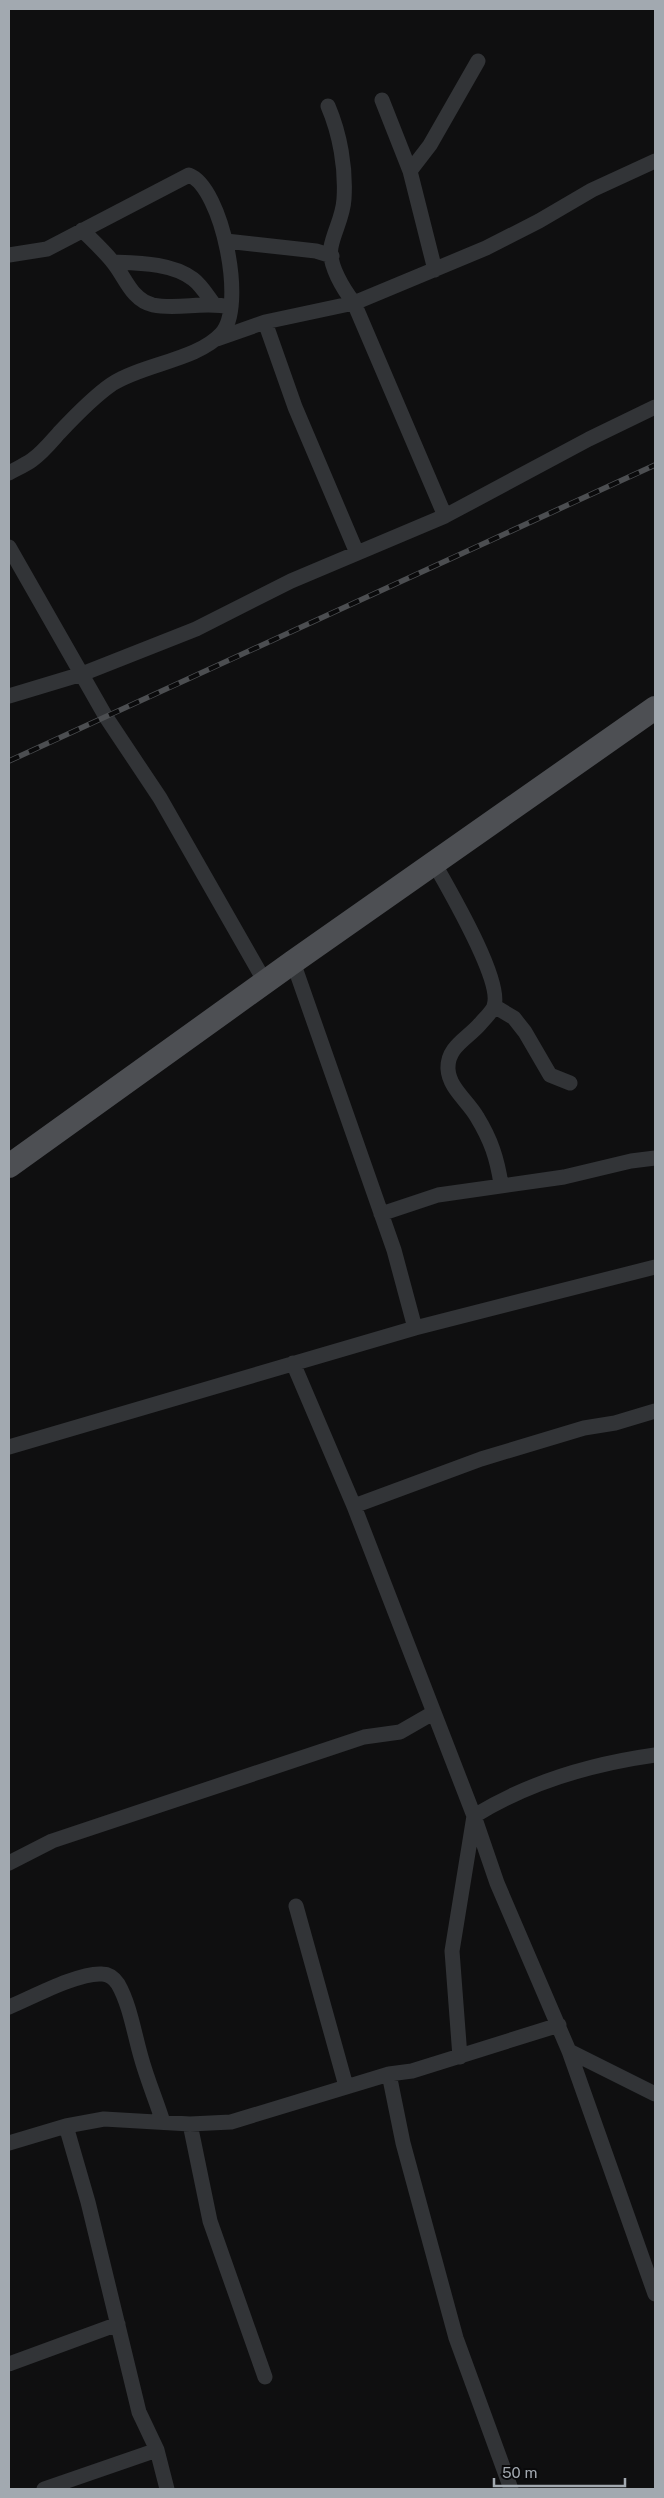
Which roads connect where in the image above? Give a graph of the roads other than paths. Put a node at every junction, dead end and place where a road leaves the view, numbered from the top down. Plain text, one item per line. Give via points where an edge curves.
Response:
1 (478, 61) dead end
2 (382, 100) dead end
3 (328, 106) dead end
4 (655, 161) edge
5 (410, 171) junction
6 (82, 230) junction
7 (226, 241) junction
8 (9, 255) edge
9 (332, 256) junction
10 (113, 262) junction
11 (435, 270) junction
12 (354, 302) junction
13 (214, 303) junction
14 (230, 307) junction
15 (265, 322) junction
16 (214, 341) junction
17 (655, 407) edge
18 (9, 473) edge
19 (445, 516) junction
20 (9, 547) edge
21 (357, 553) junction
22 (82, 674) junction
23 (9, 696) edge
24 (655, 708) edge
25 (434, 863) junction
26 (293, 962) junction
27 (265, 982) junction
28 (494, 1006) junction
29 (570, 1084) dead end
30 (655, 1158) edge
31 (9, 1166) edge
32 (501, 1184) junction
33 (381, 1214) junction
34 (655, 1267) edge
35 (416, 1328) junction
36 (293, 1363) junction
37 (655, 1411) edge
38 (9, 1447) edge
39 (354, 1506) junction
40 (433, 1713) junction
41 (655, 1754) edge
42 (474, 1816) junction
43 (9, 1863) edge
44 (296, 1906) dead end
45 (9, 2008) edge
46 (558, 2026) junction
47 (569, 2051) junction
48 (460, 2057) junction
49 (389, 2074) junction
50 (346, 2086) junction
51 (655, 2094) edge
52 (163, 2122) junction
53 (190, 2124) junction
54 (66, 2126) junction
55 (9, 2142) edge
56 (655, 2294) edge
57 (118, 2324) junction
58 (9, 2364) edge
59 (265, 2377) dead end
60 (158, 2450) junction
61 (44, 2489) edge
62 (167, 2489) edge
63 (511, 2489) edge

1 - 5 street via 430,145
2 - 5 street
3 - 9 street via 341,151 344,198 342,218 331,248
4 - 11 street via 592,190 495,244
5 - 11 street
6 - 7 street via 189,175 200,181 208,195
6 - 8 street via 46,249
6 - 10 street
7 - 9 street via 316,251
7 - 14 street via 230,261
9 - 12 street via 341,287
10 - 13 street via 180,271 194,279
10 - 13 street via 142,301 155,305
11 - 12 street
12 - 15 street
12 - 19 street
13 - 14 street
14 - 16 street via 227,326
15 - 16 street
15 - 21 street via 294,407
16 - 18 street via 112,384 33,459
17 - 19 street
19 - 21 street
20 - 22 street
21 - 22 street via 291,581 196,629
22 - 23 street
22 - 27 street via 106,717 160,798
24 - 25 main road
25 - 26 main road
25 - 28 street via 488,968
26 - 27 main road
26 - 33 street
27 - 31 main road
28 - 29 street via 514,1018 550,1075
28 - 32 street via 454,1048 448,1070 452,1084 489,1137 496,1153
30 - 32 street via 564,1177
32 - 33 street via 438,1195
33 - 35 street
34 - 35 street
35 - 36 street
36 - 38 street
36 - 39 street
37 - 39 street via 481,1459
39 - 40 street
40 - 42 street
40 - 43 street via 400,1732 364,1737 52,1841
41 - 42 street via 616,1760 558,1776 504,1797
42 - 46 street via 497,1882
42 - 48 street via 452,1951
44 - 50 street
45 - 52 street via 92,1975 113,1978 130,2015
46 - 47 street
46 - 48 street
47 - 51 street
47 - 56 street
48 - 49 street
49 - 50 street
49 - 63 street via 403,2143 456,2338
50 - 53 street via 231,2122
52 - 53 street
52 - 54 street via 104,2119
53 - 59 street via 210,2221
54 - 55 street
54 - 57 street
57 - 58 street
57 - 60 street via 139,2412
60 - 61 street
60 - 62 street

